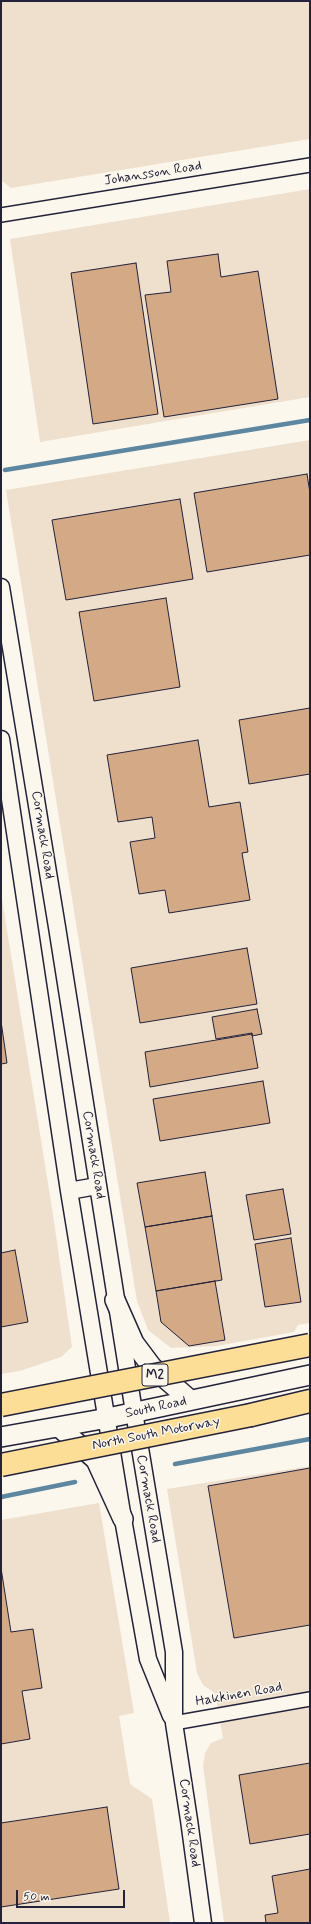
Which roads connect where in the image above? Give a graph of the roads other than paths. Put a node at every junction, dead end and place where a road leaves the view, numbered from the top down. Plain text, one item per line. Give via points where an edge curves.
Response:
1 (310, 165) edge
2 (1, 215) edge
3 (1, 588) edge
4 (1, 739) edge
5 (97, 1186) junction
6 (69, 1191) junction
7 (115, 1300) junction
8 (310, 1345) edge
9 (310, 1375) edge
10 (190, 1400) junction
11 (310, 1401) edge
12 (1, 1405) edge
13 (134, 1412) junction
14 (108, 1418) junction
15 (59, 1427) junction
16 (1, 1437) edge
17 (1, 1465) edge
18 (123, 1519) junction
19 (310, 1699) edge
20 (174, 1723) junction
21 (203, 1923) edge

1 - 2 street, Johansson Road
3 - 5 street, Cormack Road
4 - 6 street, Cormack Road
5 - 6 street
5 - 7 street, Cormack Road
6 - 14 street, Cormack Road
7 - 10 main road via 134,1343 152,1367
7 - 13 street, Cormack Road
8 - 12 highway, M2, bridge
9 - 10 main road, South Road
10 - 13 main road, South Road
11 - 17 highway, North South Motorway, bridge
13 - 14 main road, South Road
13 - 20 street, Cormack Road via 174,1652
14 - 15 main road, South Road
14 - 18 street, Cormack Road
15 - 16 main road, South Road
15 - 18 main road via 96,1460
18 - 20 street, Cormack Road via 148,1659
19 - 20 street, Hakkinen Road
20 - 21 street, Cormack Road

